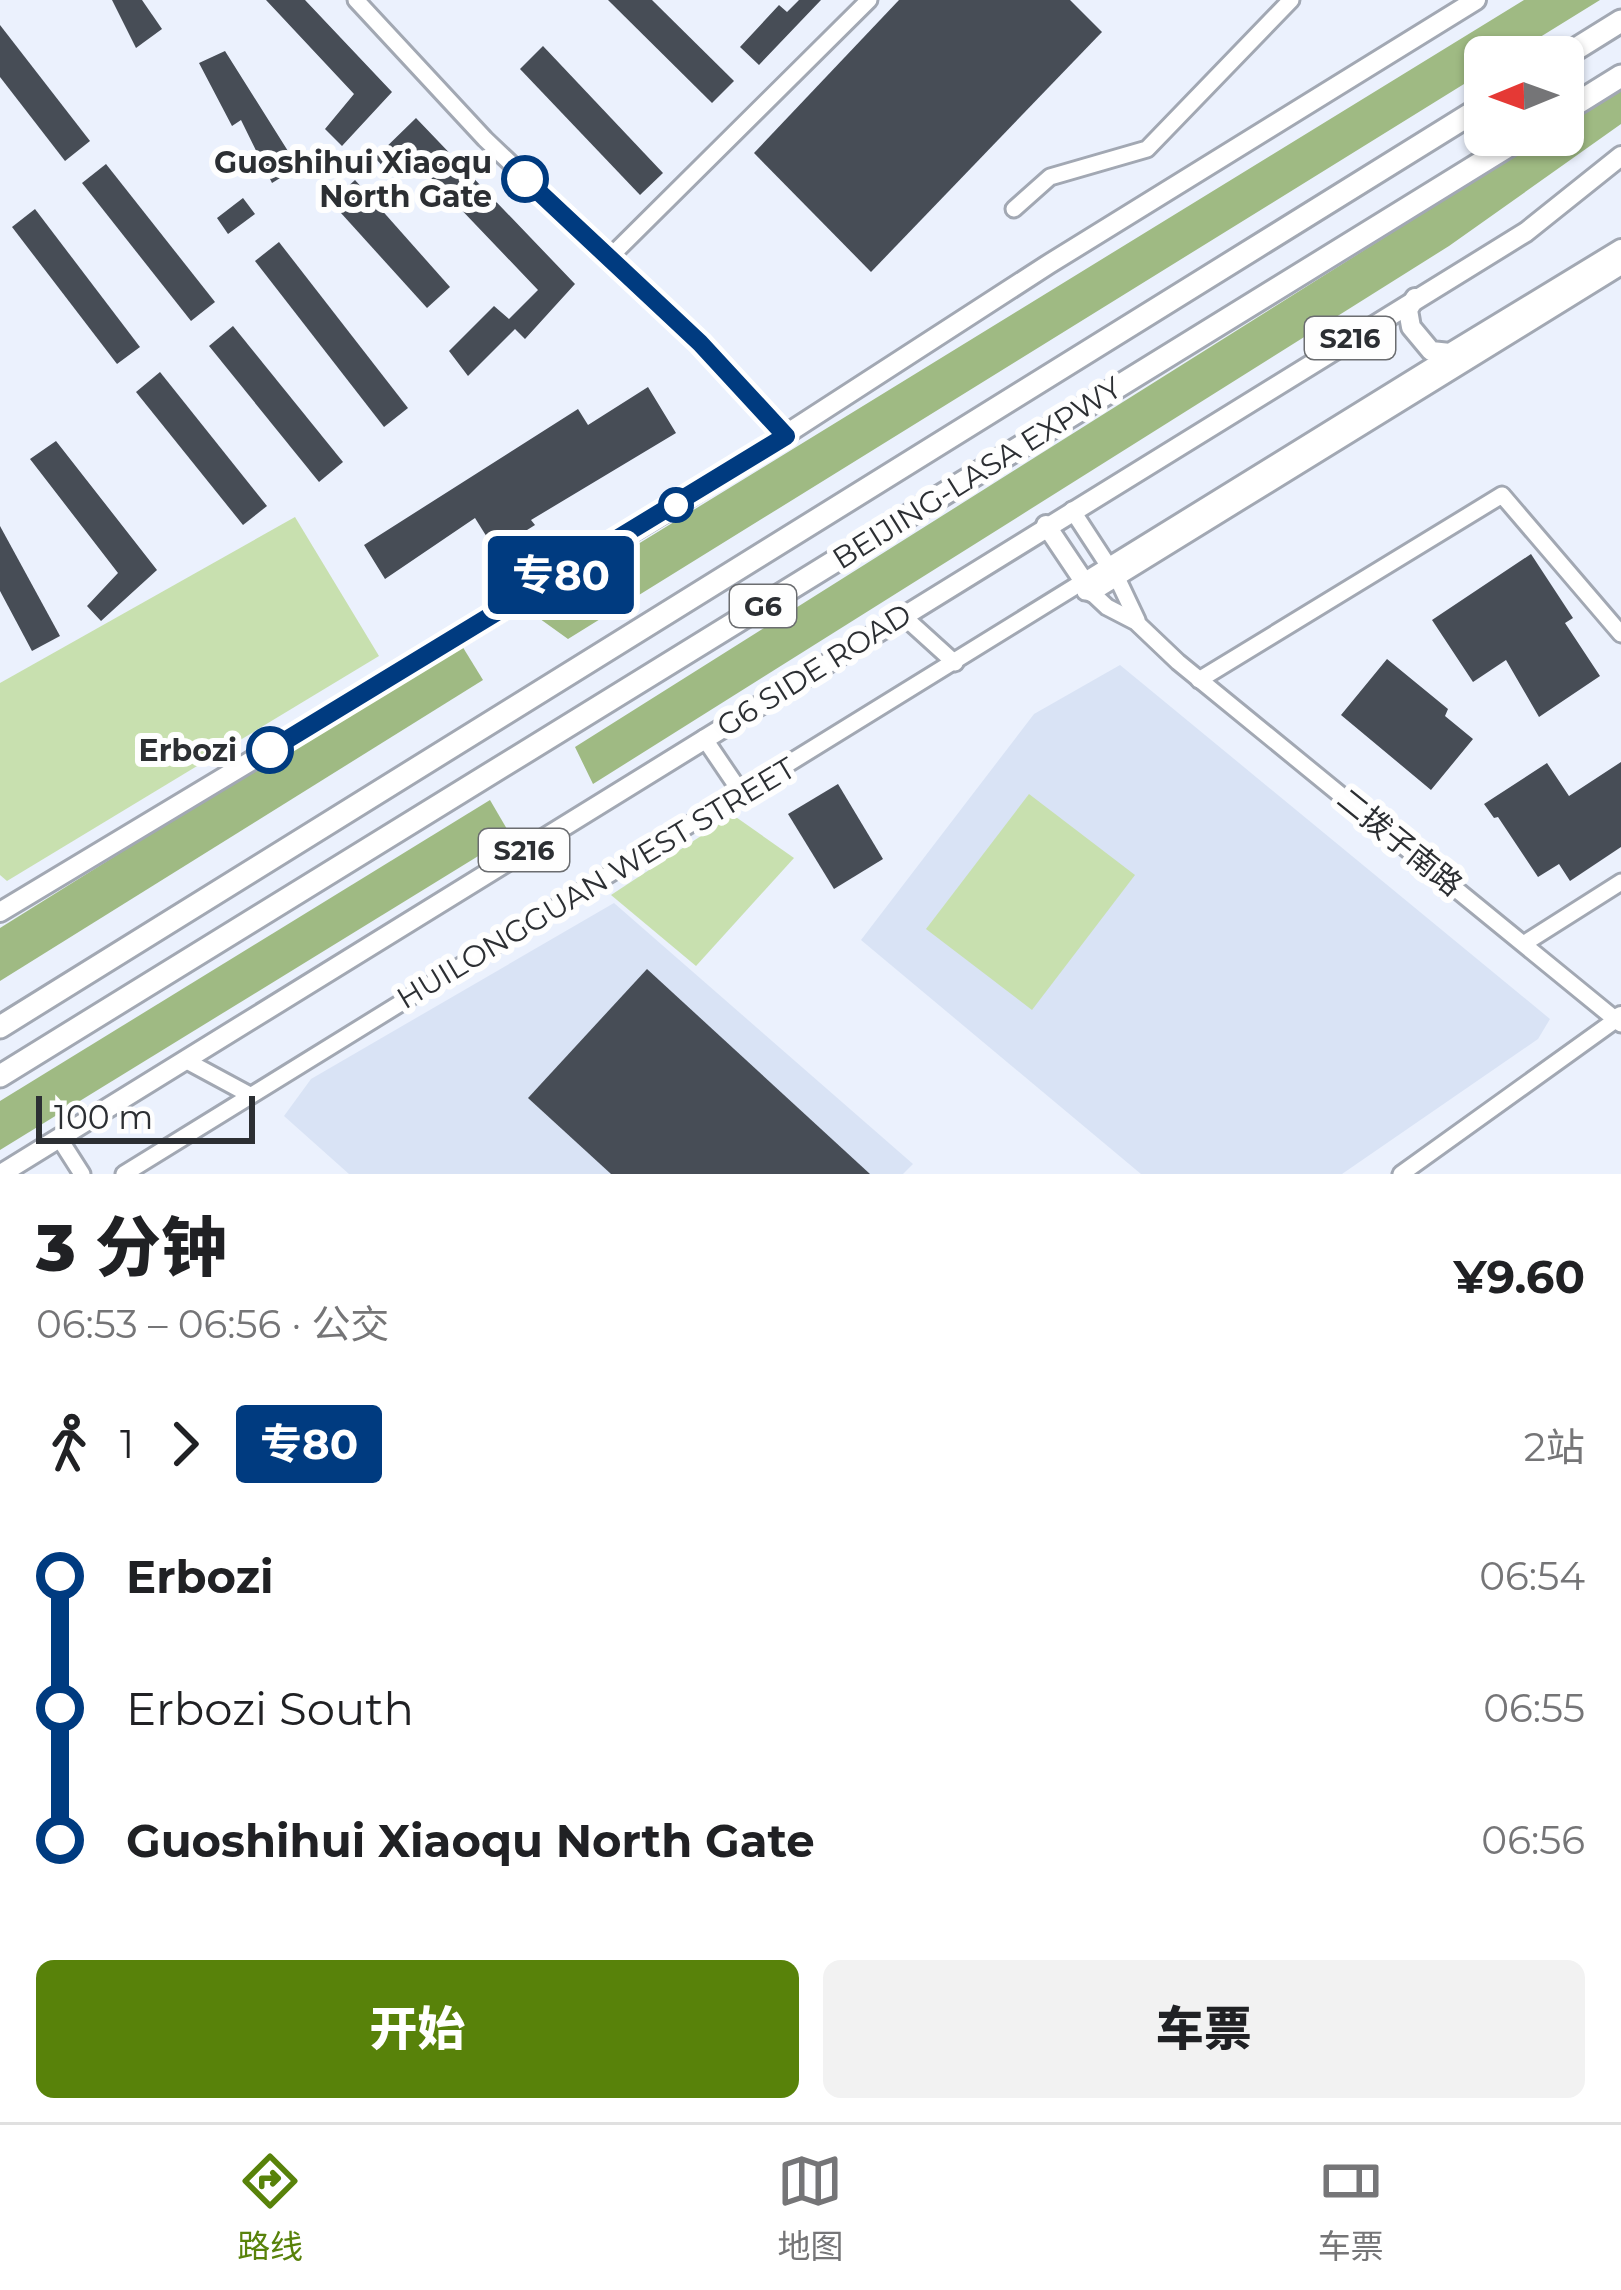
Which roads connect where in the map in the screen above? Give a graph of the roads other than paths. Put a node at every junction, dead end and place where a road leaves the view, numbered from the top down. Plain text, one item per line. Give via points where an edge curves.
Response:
1 (356, 0) edge
2 (869, 0) edge
3 (1291, 0) edge
4 (1476, 0) edge
5 (1621, 21) edge
6 (1584, 44) edge
7 (1621, 76) edge
8 (1584, 99) edge
9 (1464, 118) edge
10 (1492, 156) edge
11 (1621, 157) edge
12 (1014, 209) dead end
13 (1621, 249) edge
14 (610, 257) junction
15 (1621, 265) edge
16 (1419, 295) junction
17 (1456, 351) junction
18 (786, 436) junction
19 (1072, 510) junction
20 (1046, 526) junction
21 (1112, 571) junction
22 (1081, 588) junction
23 (902, 615) junction
24 (1142, 627) junction
25 (1621, 634) edge
26 (955, 663) junction
27 (1199, 680) junction
28 (704, 738) junction
29 (742, 794) junction
30 (1621, 881) edge
31 (0, 912) edge
32 (1525, 944) junction
33 (1619, 1019) edge
34 (0, 1027) edge
35 (185, 1060) junction
36 (0, 1076) edge
37 (248, 1094) junction
38 (59, 1138) junction
39 (1, 1174) edge
40 (82, 1174) edge
41 (124, 1174) edge
42 (1401, 1174) edge

1 - 14 street
2 - 14 street
3 - 12 street via 1147,148 1050,177
4 - 18 main road
5 - 6 highway
7 - 8 highway
9 - 34 highway, BEIJING-LASA EXPWY / G6
10 - 36 highway, BEIJING-LASA EXPWY / G6
11 - 16 main road, G6 SIDE ROAD / S216 via 1526,232
13 - 17 main road, HUILONGGUAN WEST STREET
14 - 18 street
15 - 21 main road, HUILONGGUAN WEST STREET
16 - 17 main road via 1408,310 1413,331 1432,351
16 - 19 main road, G6 SIDE ROAD / S216
17 - 21 street, HUILONGGUAN WEST STREET
18 - 31 main road
19 - 20 main road, G6 SIDE ROAD / S216
19 - 21 street
20 - 22 main road
20 - 23 main road, G6 SIDE ROAD / S216
21 - 22 main road, HUILONGGUAN WEST STREET
21 - 24 street
22 - 24 street
22 - 26 street, HUILONGGUAN WEST STREET
23 - 26 street
23 - 28 main road, G6 SIDE ROAD / S216
24 - 27 street, 二拨子南路
25 - 27 street via 1502,495
26 - 29 street, HUILONGGUAN WEST STREET
27 - 32 street, 二拨子南路
28 - 29 street
28 - 35 main road, G6 SIDE ROAD / S216
29 - 37 street, HUILONGGUAN WEST STREET
30 - 32 street
32 - 33 street, 二拨子南路
33 - 42 street
35 - 37 street
35 - 38 main road, G6 SIDE ROAD / S216
37 - 41 street, HUILONGGUAN WEST STREET
38 - 39 main road, G6 SIDE ROAD / S216
38 - 40 street

